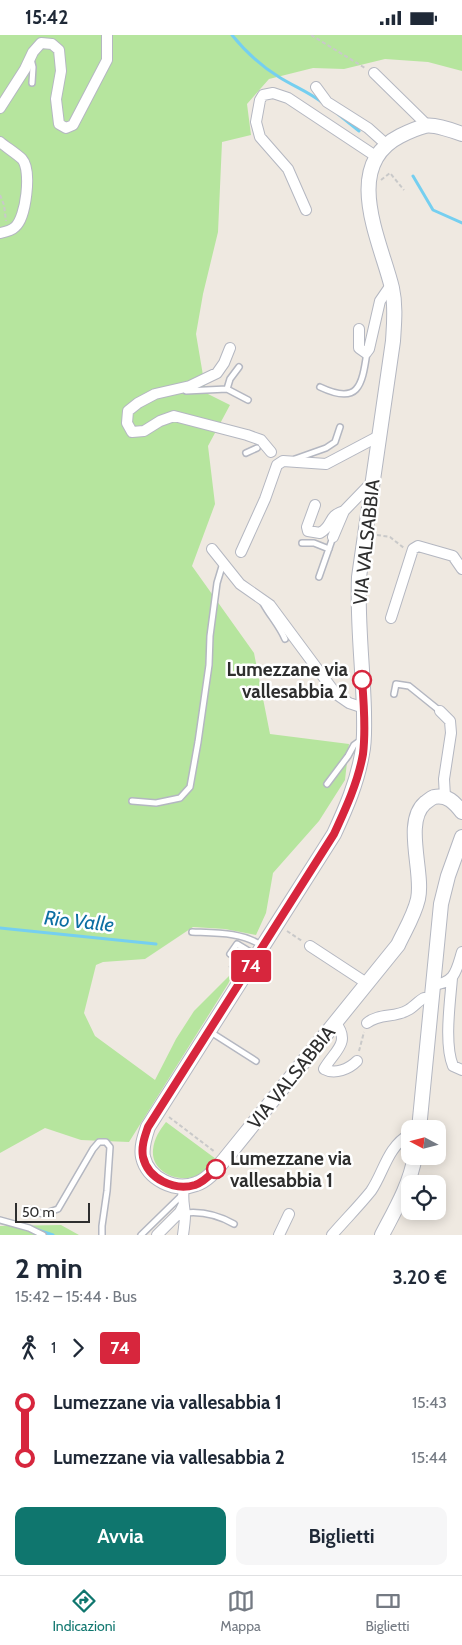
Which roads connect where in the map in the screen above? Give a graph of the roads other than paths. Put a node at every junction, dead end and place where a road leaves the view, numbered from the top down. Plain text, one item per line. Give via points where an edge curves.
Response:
1 (107, 35) edge
2 (31, 56) junction
3 (374, 73) road end
4 (32, 83) dead end
5 (316, 87) dead end
6 (0, 108) edge
7 (426, 125) junction
8 (462, 134) edge
9 (0, 142) edge
10 (386, 145) junction
11 (377, 157) junction
12 (306, 210) dead end
13 (4, 232) edge
14 (391, 285) junction
15 (359, 326) dead end
16 (230, 344) dead end
17 (368, 352) junction
18 (240, 367) dead end
19 (320, 387) dead end
20 (176, 389) junction
21 (227, 389) junction
22 (248, 400) dead end
23 (340, 427) dead end
24 (379, 436) junction
25 (257, 448) joint
26 (271, 452) junction
27 (246, 453) dead end
28 (298, 461) junction
29 (373, 481) junction
30 (315, 505) dead end
31 (344, 511) junction
32 (333, 537) joint
33 (302, 543) dead end
34 (212, 549) dead end
35 (329, 549) junction
36 (242, 552) dead end
37 (223, 562) junction
38 (462, 569) edge
39 (319, 577) dead end
40 (260, 599) junction
41 (391, 619) dead end
42 (285, 639) dead end
43 (394, 695) dead end
44 (364, 709) junction
45 (440, 711) joint
46 (363, 739) junction
47 (327, 784) dead end
48 (445, 797) junction
49 (132, 801) dead end
50 (462, 812) edge
51 (462, 837) edge
52 (192, 932) dead end
53 (310, 946) road end
54 (260, 951) junction
55 (462, 952) edge
56 (230, 954) dead end
57 (452, 978) junction
58 (368, 984) junction
59 (432, 985) junction
60 (431, 999) junction
61 (335, 1022) junction
62 (367, 1023) road end
63 (208, 1031) junction
64 (256, 1061) dead end
65 (357, 1061) road end
66 (462, 1070) edge
67 (419, 1120) edge
68 (401, 1140) edge
69 (413, 1165) edge
70 (183, 1191) junction
71 (184, 1209) junction
72 (30, 1210) dead end
73 (289, 1214) dead end
74 (0, 1220) edge
75 (234, 1224) dead end
76 (43, 1235) edge
77 (102, 1235) edge
78 (141, 1235) edge
79 (156, 1235) edge
80 (183, 1235) edge
81 (279, 1235) edge
82 (332, 1235) edge
83 (382, 1235) edge

1 - 2 street via 107,59 72,125 66,128 59,124 56,99 59,50 52,44 41,43
2 - 4 lane
2 - 6 street
3 - 7 street
5 - 10 street via 327,102 368,128
7 - 8 main road
7 - 10 main road, VIA VALSABBIA
9 - 13 street via 23,160 26,173 21,218 15,227
10 - 11 main road, VIA VALSABBIA
11 - 12 street via 288,98 273,93 262,95 256,122 260,137 288,169
11 - 14 main road, VIA VALSABBIA via 368,191 370,211
14 - 17 street via 380,301
14 - 24 main road, VIA VALSABBIA via 395,314 393,341
15 - 17 street via 359,348 364,353
16 - 20 street via 217,373
17 - 19 lane via 359,386 354,392 335,395
18 - 21 lane via 230,379
20 - 21 lane
20 - 26 street via 155,394 128,411 132,432 144,431 174,416 247,435 260,440
21 - 22 lane
23 - 28 lane via 335,443
24 - 28 street via 326,464
24 - 29 main road, VIA VALSABBIA
25 - 26 street
25 - 27 lane
26 - 28 street
28 - 36 street via 283,461 277,465
29 - 31 street
29 - 44 main road, VIA VALSABBIA via 359,577
30 - 31 street via 307,527 312,532 320,533 329,528 332,517
31 - 32 street
32 - 35 lane
33 - 35 lane via 314,543
34 - 37 street
35 - 39 lane
37 - 40 street via 240,584
37 - 49 lane via 217,583 209,665 190,787 180,798 156,803
38 - 41 street via 453,556 418,546 413,549
40 - 42 lane via 280,626
40 - 44 street via 270,605 336,694
43 - 45 lane via 396,684 409,686
44 - 46 main road, VIA VALSABBIA
45 - 48 street via 450,721 451,733 444,779
46 - 47 lane via 354,745
46 - 54 main road, VIA VALSABBIA via 358,777 334,834
48 - 50 main road
48 - 58 main road, VIA VALSABBIA via 432,797 420,808 415,820 418,898 398,945
51 - 59 main road via 440,904
52 - 54 lane via 252,939
53 - 58 street
54 - 56 lane via 237,943
54 - 63 main road, VIA VALSABBIA
55 - 57 street
57 - 59 street via 443,984
57 - 66 street via 449,1056 453,1066
58 - 61 main road, VIA VALSABBIA
59 - 60 main road
60 - 62 street via 424,998 408,1010 374,1017
60 - 67 main road
61 - 65 street via 342,1030 342,1041 324,1069 339,1071
61 - 70 main road, VIA VALSABBIA via 225,1159 208,1177
63 - 64 lane
63 - 70 main road, VIA VALSABBIA via 148,1127 143,1143 143,1157 149,1171 159,1180
68 - 82 street via 388,1155 372,1189
69 - 83 main road via 401,1199
70 - 71 street
70 - 78 lane
71 - 75 lane via 219,1215
71 - 79 street
71 - 80 street
72 - 77 lane via 43,1214 58,1209 92,1149 99,1142 106,1142 110,1147 110,1162
73 - 81 street
74 - 76 lane

